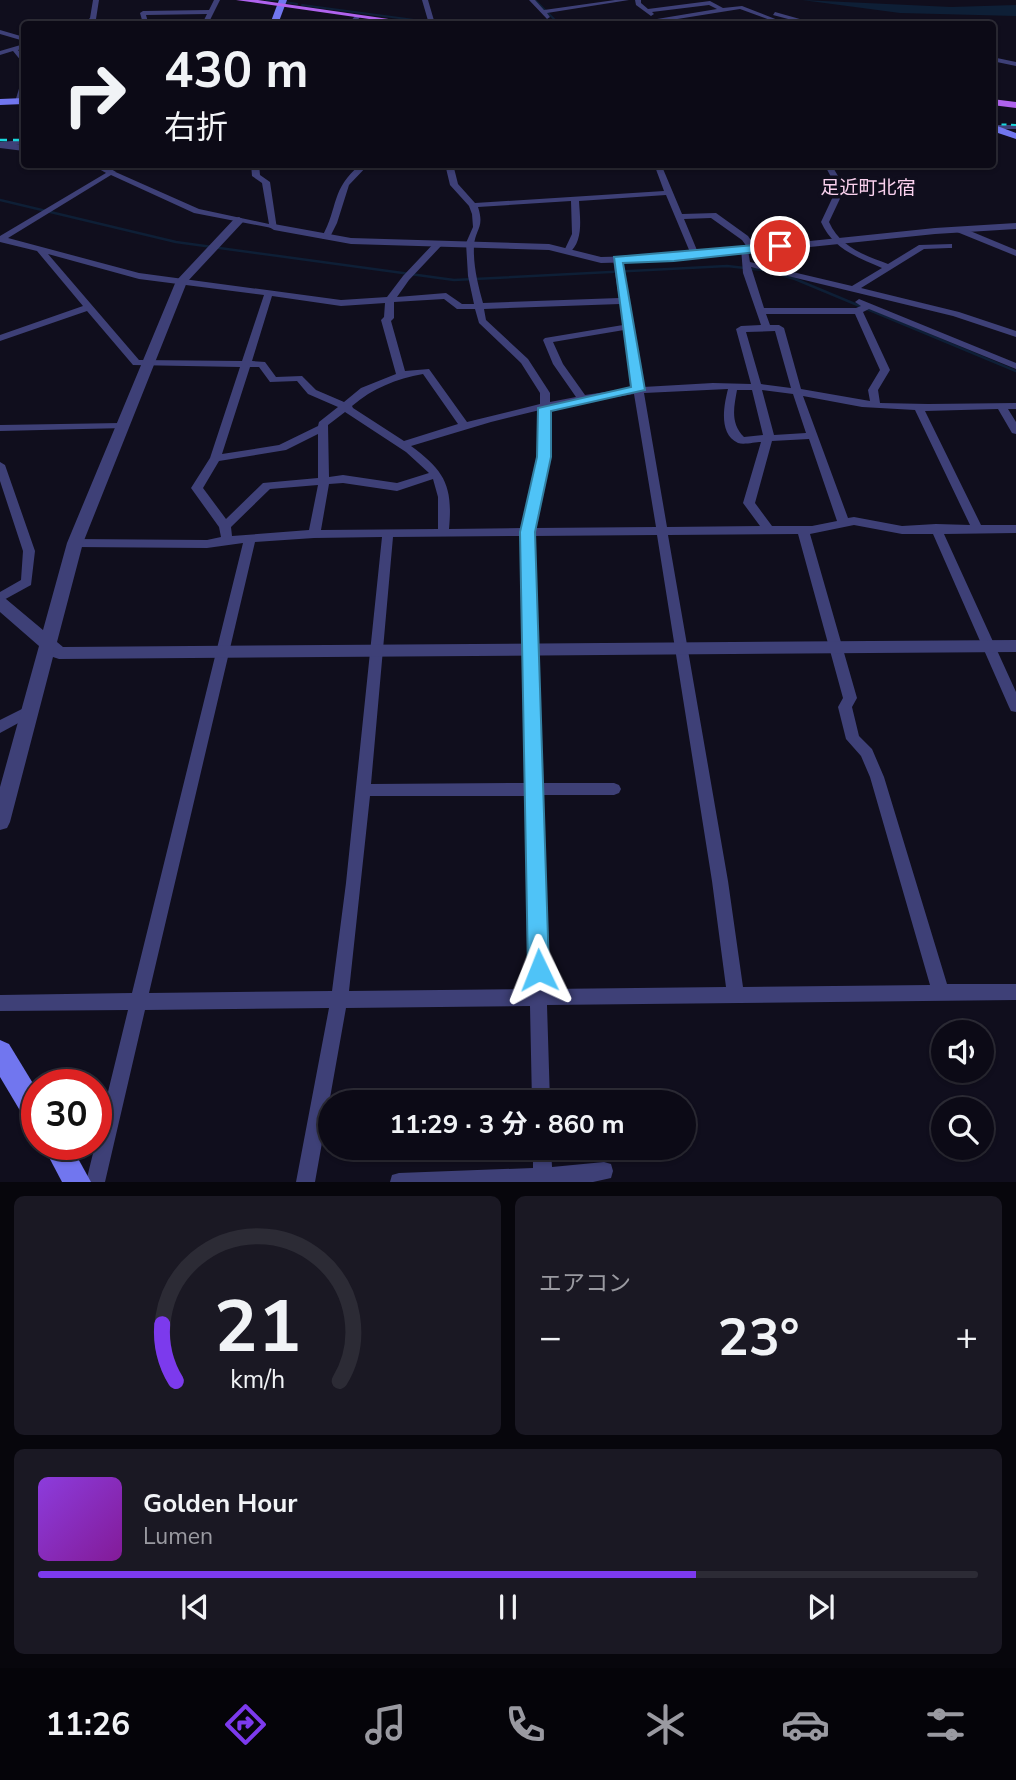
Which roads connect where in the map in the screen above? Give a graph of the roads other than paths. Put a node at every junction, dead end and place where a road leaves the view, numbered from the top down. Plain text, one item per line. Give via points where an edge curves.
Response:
1 (96, 0) edge
2 (217, 0) edge
3 (240, 0) edge
4 (425, 0) edge
5 (532, 0) edge
6 (562, 0) edge
7 (626, 0) edge
8 (638, 0) edge
9 (735, 0) edge
10 (282, 3) edge
11 (568, 9) junction
12 (722, 10) junction
13 (646, 11) junction
14 (211, 12) junction
15 (543, 12) junction
16 (358, 16) junction
17 (659, 20) junction
18 (89, 21) edge
19 (145, 21) edge
20 (206, 21) edge
21 (275, 21) edge
22 (354, 21) edge
23 (396, 21) edge
24 (431, 21) edge
25 (551, 21) edge
26 (575, 21) edge
27 (631, 21) edge
28 (776, 21) edge
29 (802, 21) edge
30 (0, 32) edge
31 (21, 38) edge
32 (21, 47) edge
33 (14, 48) junction
34 (0, 53) edge
35 (21, 57) edge
36 (996, 60) edge
37 (1016, 64) edge
38 (21, 101) edge
39 (0, 102) edge
40 (996, 103) edge
41 (1016, 106) edge
42 (996, 127) edge
43 (1016, 127) edge
44 (996, 128) edge
45 (1016, 136) edge
46 (21, 142) edge
47 (0, 145) edge
48 (21, 148) edge
49 (102, 168) edge
50 (255, 168) edge
51 (361, 168) edge
52 (450, 168) edge
53 (659, 168) edge
54 (829, 168) edge
55 (110, 172) junction
56 (668, 192) junction
57 (575, 198) junction
58 (473, 205) junction
59 (679, 217) junction
60 (239, 220) junction
61 (1016, 226) edge
62 (274, 227) junction
63 (960, 230) junction
64 (326, 237) junction
65 (0, 239) edge
66 (835, 241) junction
67 (439, 243) junction
68 (471, 246) junction
69 (949, 246) dead end
70 (41, 250) junction
71 (748, 250) junction
72 (568, 251) junction
73 (1016, 253) edge
74 (695, 255) junction
75 (748, 264) junction
76 (888, 267) junction
77 (619, 268) junction
78 (182, 281) junction
79 (855, 288) junction
80 (269, 293) junction
81 (390, 300) junction
82 (623, 301) junction
83 (862, 306) junction
84 (478, 307) junction
85 (87, 309) junction
86 (761, 311) junction
87 (628, 327) junction
88 (766, 328) junction
89 (1016, 334) edge
90 (0, 338) edge
91 (551, 356) junction
92 (525, 361) junction
93 (248, 364) junction
94 (147, 365) junction
95 (1016, 366) edge
96 (401, 374) junction
97 (733, 387) junction
98 (757, 387) junction
99 (638, 390) junction
100 (797, 392) junction
101 (583, 401) junction
102 (875, 403) junction
103 (918, 406) junction
104 (1001, 406) junction
105 (1016, 406) edge
106 (347, 408) junction
107 (544, 408) junction
108 (464, 425) junction
109 (121, 426) junction
110 (323, 427) junction
111 (0, 428) edge
112 (1016, 431) edge
113 (813, 436) junction
114 (768, 440) junction
115 (402, 445) junction
116 (215, 458) junction
117 (0, 465) edge
118 (437, 474) junction
119 (324, 480) junction
120 (3, 490) edge
121 (843, 521) junction
122 (225, 526) junction
123 (936, 528) junction
124 (977, 529) junction
125 (1016, 529) edge
126 (769, 530) junction
127 (803, 530) junction
128 (527, 532) junction
129 (663, 533) junction
130 (314, 534) junction
131 (388, 534) junction
132 (443, 534) junction
133 (227, 540) junction
134 (249, 541) junction
135 (75, 543) junction
136 (0, 601) edge
137 (48, 646) junction
138 (990, 646) junction
139 (1016, 646) edge
140 (836, 647) junction
141 (681, 648) junction
142 (529, 649) junction
143 (373, 650) junction
144 (223, 651) junction
145 (1016, 707) edge
146 (30, 710) junction
147 (0, 727) edge
148 (614, 789) dead end
149 (362, 790) junction
150 (534, 790) junction
151 (0, 822) edge
152 (1016, 992) edge
153 (734, 993) junction
154 (941, 993) junction
155 (539, 996) junction
156 (339, 998) junction
157 (0, 1003) edge
158 (139, 1003) junction
159 (0, 1053) edge
160 (21, 1088) edge
161 (541, 1090) edge
162 (65, 1160) edge
163 (542, 1160) edge
164 (604, 1171) dead end
165 (542, 1177) junction
166 (78, 1181) edge
167 (95, 1181) edge
168 (305, 1181) edge
169 (398, 1181) edge

1 - 18 street
2 - 14 street
3 - 10 main road
4 - 24 street
5 - 15 street
6 - 11 street
7 - 11 street
8 - 13 street
9 - 29 street
10 - 16 main road
10 - 21 main road
11 - 15 street
11 - 26 street
12 - 13 street via 710,4
12 - 17 street
12 - 28 street via 740,7
13 - 17 street
14 - 19 street via 141,10
14 - 20 street
15 - 25 street
16 - 22 street
16 - 23 main road
17 - 27 street
30 - 31 street
32 - 33 street
33 - 34 street
33 - 35 street
36 - 37 street
38 - 39 main road
40 - 41 main road
42 - 43 street
44 - 45 main road
46 - 47 street
47 - 48 street
49 - 55 street
50 - 62 street via 256,176 266,182
51 - 64 street via 348,179
52 - 58 street via 454,185
53 - 56 street
54 - 66 street via 841,188 825,222
55 - 60 street via 197,211
55 - 65 street
56 - 57 street
56 - 59 street
57 - 58 street
57 - 72 street via 576,234
58 - 68 street via 477,227
59 - 71 street via 713,215 720,224 746,236
59 - 74 street
60 - 62 street
60 - 78 street
61 - 63 street
62 - 64 street
63 - 66 street
63 - 73 street
64 - 67 street via 369,243
65 - 70 street
66 - 71 street
66 - 76 street
67 - 68 street
67 - 81 street
68 - 72 street
68 - 84 street
69 - 76 street via 922,247
70 - 78 street via 139,276
70 - 85 street
71 - 74 street
71 - 75 street
72 - 77 street
74 - 77 street
75 - 79 street
75 - 86 street
76 - 79 street
77 - 82 street
78 - 80 street
78 - 94 street
79 - 89 street
80 - 81 street via 341,303
80 - 93 street
81 - 84 street via 446,296 460,307
81 - 96 street via 386,320
82 - 84 street
82 - 87 street
83 - 86 street
83 - 95 street
83 - 102 street via 884,370 873,390
84 - 92 street via 482,321
85 - 90 street
85 - 94 street via 135,363
86 - 88 street
87 - 91 street via 548,340
87 - 99 street
88 - 98 street via 741,329
88 - 100 street via 779,328
91 - 92 street
91 - 101 street
92 - 107 street via 545,393
93 - 94 street
93 - 106 street via 262,365 273,380 299,378 312,392
93 - 116 street
94 - 109 street
96 - 106 street via 365,390
96 - 108 street via 426,370
97 - 98 street
97 - 99 street
97 - 114 street via 727,419 734,434 741,440
98 - 100 street
98 - 114 street
99 - 101 street
99 - 129 street
100 - 102 street
100 - 113 street
101 - 107 street
102 - 103 street
103 - 104 street
103 - 124 street
104 - 105 street
104 - 112 street
106 - 110 street
106 - 115 street
107 - 108 street
107 - 128 street via 544,457
108 - 115 street
109 - 111 street
109 - 135 street
110 - 116 street via 282,448
110 - 119 street
113 - 114 street
113 - 121 street
114 - 126 street via 749,503
115 - 118 street
116 - 122 street via 197,488
117 - 120 street
118 - 119 street via 397,487
118 - 132 street via 446,499
119 - 122 street via 267,486
119 - 130 street
120 - 136 street via 29,551 27,582
121 - 123 street via 892,530
121 - 127 street
122 - 133 street
123 - 124 street
123 - 138 street
124 - 125 street
126 - 127 street
126 - 129 street
127 - 140 street
128 - 129 street
128 - 132 street
128 - 142 street
129 - 141 street
130 - 131 street
130 - 134 street
131 - 132 street
131 - 143 street
133 - 134 street
133 - 135 street via 207,544
134 - 144 street
135 - 137 street
136 - 137 street
137 - 144 street via 59,653
137 - 146 street
138 - 139 street
138 - 140 street
138 - 145 street
140 - 141 street
140 - 154 street via 850,698 845,706 853,739 867,753 877,777
141 - 142 street
141 - 153 street
142 - 143 street
142 - 150 street
143 - 144 street
143 - 149 street
144 - 158 street
146 - 147 street
146 - 151 street
148 - 150 street
149 - 150 street
149 - 156 street
150 - 155 street
152 - 154 street
153 - 154 street
153 - 155 street
155 - 156 street
155 - 161 street
156 - 158 street
156 - 168 street
157 - 158 street
158 - 167 street
159 - 160 main road
162 - 166 main road
163 - 165 street
164 - 165 street
165 - 169 street

